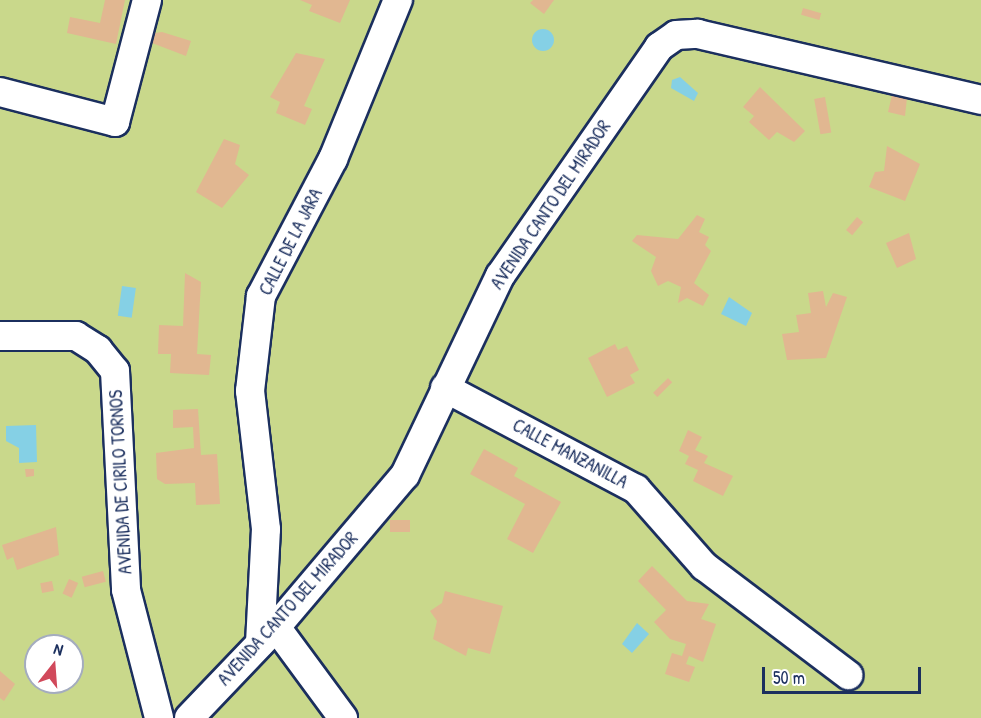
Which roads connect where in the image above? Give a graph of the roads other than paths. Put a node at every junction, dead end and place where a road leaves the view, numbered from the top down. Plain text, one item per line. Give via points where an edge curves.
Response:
1 (147, 0) edge
2 (398, 0) edge
3 (0, 92) edge
4 (981, 100) edge
5 (0, 336) edge
6 (445, 388) junction
7 (268, 635) junction
8 (848, 675) dead end
9 (159, 718) edge
10 (189, 718) edge
11 (343, 718) edge

1 - 3 street via 115,122
2 - 7 street, CALLE DE LA JARA via 333,159 261,296 250,391 266,529
4 - 6 street, AVENIDA CANTO DEL MIRADOR via 698,34 676,35 659,47 500,276
5 - 9 street, AVENIDA DE CIRILO TORNOS via 76,336 99,350 115,371 126,590
6 - 7 street, AVENIDA CANTO DEL MIRADOR via 405,475
6 - 8 street, CALLE MANZANILLA via 636,489 704,566
7 - 10 street, AVENIDA CANTO DEL MIRADOR
7 - 11 street

